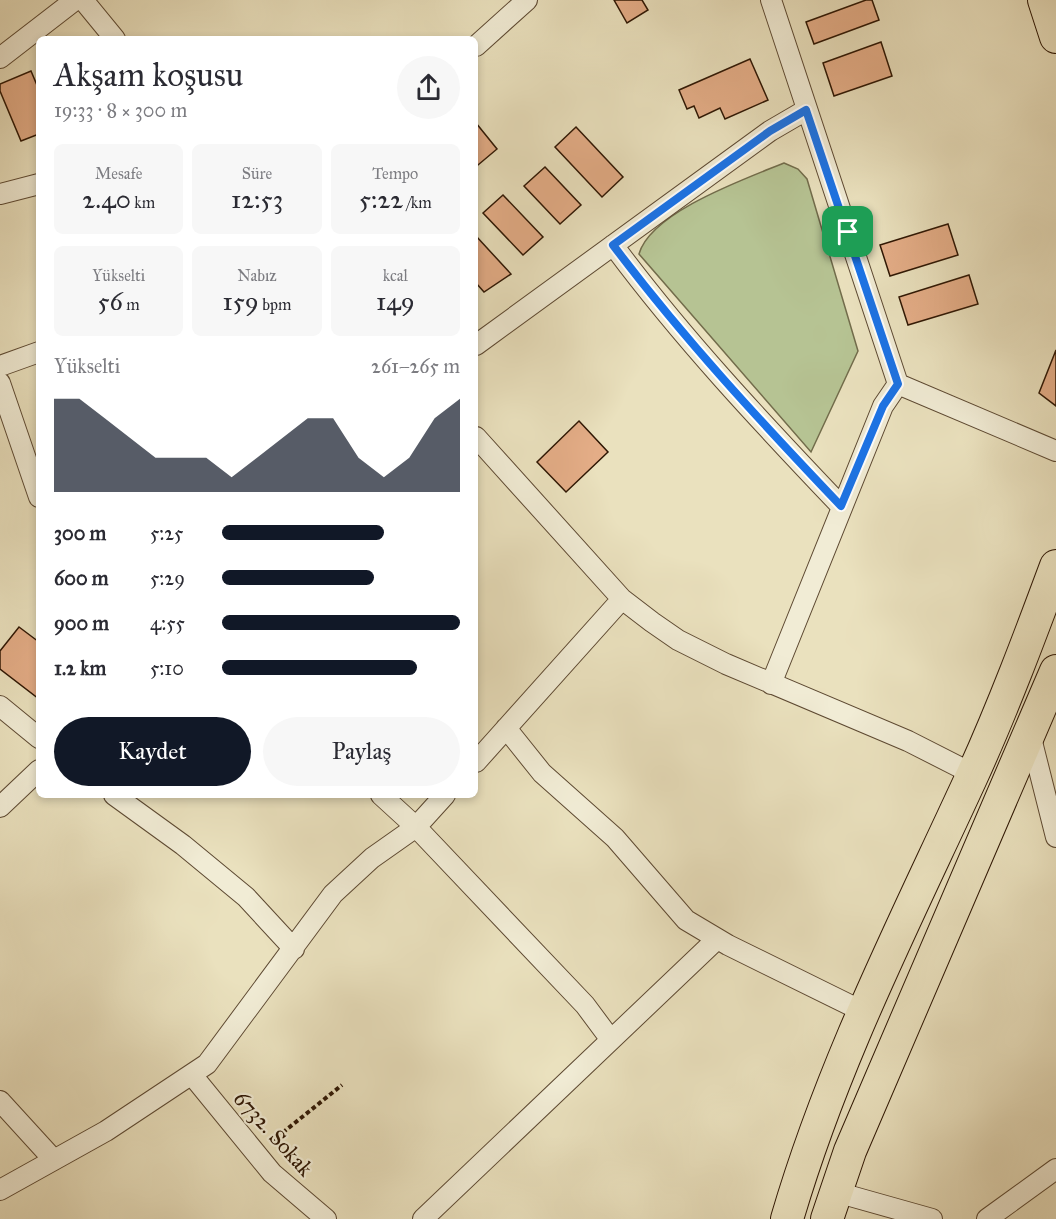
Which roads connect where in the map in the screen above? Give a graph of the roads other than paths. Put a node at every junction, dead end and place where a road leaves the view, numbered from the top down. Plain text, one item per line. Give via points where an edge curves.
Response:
1 (75, 0) edge
2 (83, 0) edge
3 (527, 0) edge
4 (771, 0) edge
5 (1044, 0) edge
6 (113, 36) edge
7 (1056, 37) edge
8 (478, 44) edge
9 (0, 58) edge
10 (806, 110) junction
11 (36, 185) edge
12 (0, 194) edge
13 (613, 245) junction
14 (478, 344) edge
15 (36, 353) edge
16 (0, 366) edge
17 (0, 383) edge
18 (898, 384) junction
19 (478, 439) edge
20 (1056, 451) edge
21 (36, 488) edge
22 (841, 506) junction
23 (1056, 566) edge
24 (622, 599) junction
25 (1056, 671) edge
26 (771, 684) junction
27 (0, 706) edge
28 (506, 728) junction
29 (1030, 734) junction
30 (36, 736) edge
31 (478, 760) edge
32 (36, 773) edge
33 (973, 774) junction
34 (118, 798) edge
35 (384, 798) edge
36 (442, 798) edge
37 (0, 807) edge
38 (416, 827) junction
39 (1056, 837) edge
40 (717, 939) junction
41 (294, 949) junction
42 (862, 1011) junction
43 (611, 1040) junction
44 (192, 1074) junction
45 (0, 1101) edge
46 (53, 1159) junction
47 (1056, 1169) edge
48 (0, 1190) edge
49 (832, 1206) edge
50 (326, 1219) edge
51 (423, 1219) edge
52 (787, 1219) edge
53 (932, 1219) edge
54 (987, 1219) edge

1 - 9 street
2 - 6 street
3 - 8 street
4 - 10 street
5 - 7 main road
10 - 13 street via 770,131
10 - 18 street
11 - 12 street
13 - 14 street
13 - 22 street via 722,379
15 - 16 street
17 - 21 street
18 - 20 street
18 - 22 street via 883,406
19 - 24 street
22 - 26 street
23 - 33 main road
24 - 26 street via 678,640
24 - 28 street
25 - 29 main road
26 - 33 street via 908,741
27 - 30 street
28 - 31 street
28 - 40 street via 542,773 615,838 686,920
29 - 39 street
29 - 49 main road via 877,1087
32 - 37 street
33 - 42 main road
34 - 41 street via 246,897
35 - 38 street
36 - 38 street
38 - 41 street via 372,858 333,894
38 - 43 street via 585,1005
40 - 42 street
40 - 43 street
41 - 44 street via 207,1064
42 - 52 main road via 808,1148
43 - 51 street
44 - 46 street via 106,1131
44 - 50 street, 6732. Sokak via 272,1173
45 - 46 street
46 - 48 street
47 - 54 street
49 - 53 street

